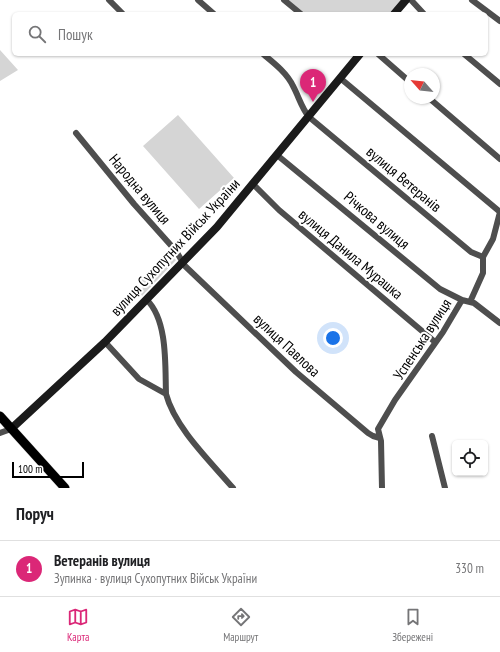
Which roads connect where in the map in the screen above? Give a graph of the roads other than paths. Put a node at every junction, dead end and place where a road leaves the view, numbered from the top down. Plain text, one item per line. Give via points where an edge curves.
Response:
1 (108, 0) edge
2 (198, 0) edge
3 (284, 0) edge
4 (406, 0) edge
5 (411, 0) edge
6 (472, 0) edge
7 (121, 12) edge
8 (212, 12) edge
9 (299, 12) edge
10 (396, 12) edge
11 (422, 12) edge
12 (487, 12) edge
13 (488, 13) edge
14 (500, 22) edge
15 (264, 56) edge
16 (357, 56) edge
17 (380, 56) edge
18 (466, 56) edge
19 (404, 77) edge
20 (340, 78) junction
21 (500, 84) edge
22 (436, 104) edge
23 (309, 117) junction
24 (76, 133) dead end
25 (277, 155) junction
26 (500, 159) edge
27 (253, 184) junction
28 (500, 212) edge
29 (483, 257) junction
30 (182, 263) junction
31 (147, 300) junction
32 (462, 300) junction
33 (470, 302) junction
34 (500, 323) edge
35 (105, 342) junction
36 (435, 342) junction
37 (166, 394) junction
38 (0, 416) edge
39 (11, 429) junction
40 (0, 433) edge
41 (432, 436) dead end
42 (380, 438) junction
43 (65, 488) edge
44 (233, 488) edge
45 (382, 488) edge
46 (445, 488) edge

1 - 7 street
2 - 8 street
3 - 9 street
4 - 10 street
5 - 11 street
6 - 12 street
13 - 14 street
15 - 23 street, вулиця Ветеранів via 286,75 293,85 302,109
16 - 20 street, вулиця Сухопутних Військ України
17 - 19 street
18 - 21 street
20 - 23 street, вулиця Сухопутних Військ України
20 - 28 street
22 - 26 street
23 - 25 street, вулиця Сухопутних Військ України
23 - 29 street, вулиця Ветеранів via 471,252
24 - 30 street, Народна вулиця via 176,251
25 - 27 street, вулиця Сухопутних Військ України
25 - 32 street, Річкова вулиця via 436,286
27 - 30 street, вулиця Сухопутних Військ України
27 - 36 street, вулиця Данила Мурашка via 279,210
28 - 29 street, Успенська вулиця via 493,239
29 - 33 street, Успенська вулиця via 483,273
30 - 31 street, вулиця Сухопутних Військ України
30 - 42 street, вулиця Павлова via 296,372 368,433
31 - 35 street, вулиця Сухопутних Військ України
31 - 37 street via 155,310 165,352
32 - 33 street, Успенська вулиця
32 - 36 street, Успенська вулиця
33 - 34 street
35 - 37 street via 138,379
35 - 39 street, вулиця Сухопутних Військ України
36 - 42 street, Успенська вулиця via 382,422 378,432
37 - 44 street via 168,402 187,433
38 - 39 main road
39 - 40 street
39 - 43 main road
41 - 46 street
42 - 45 street, Успенська вулиця

